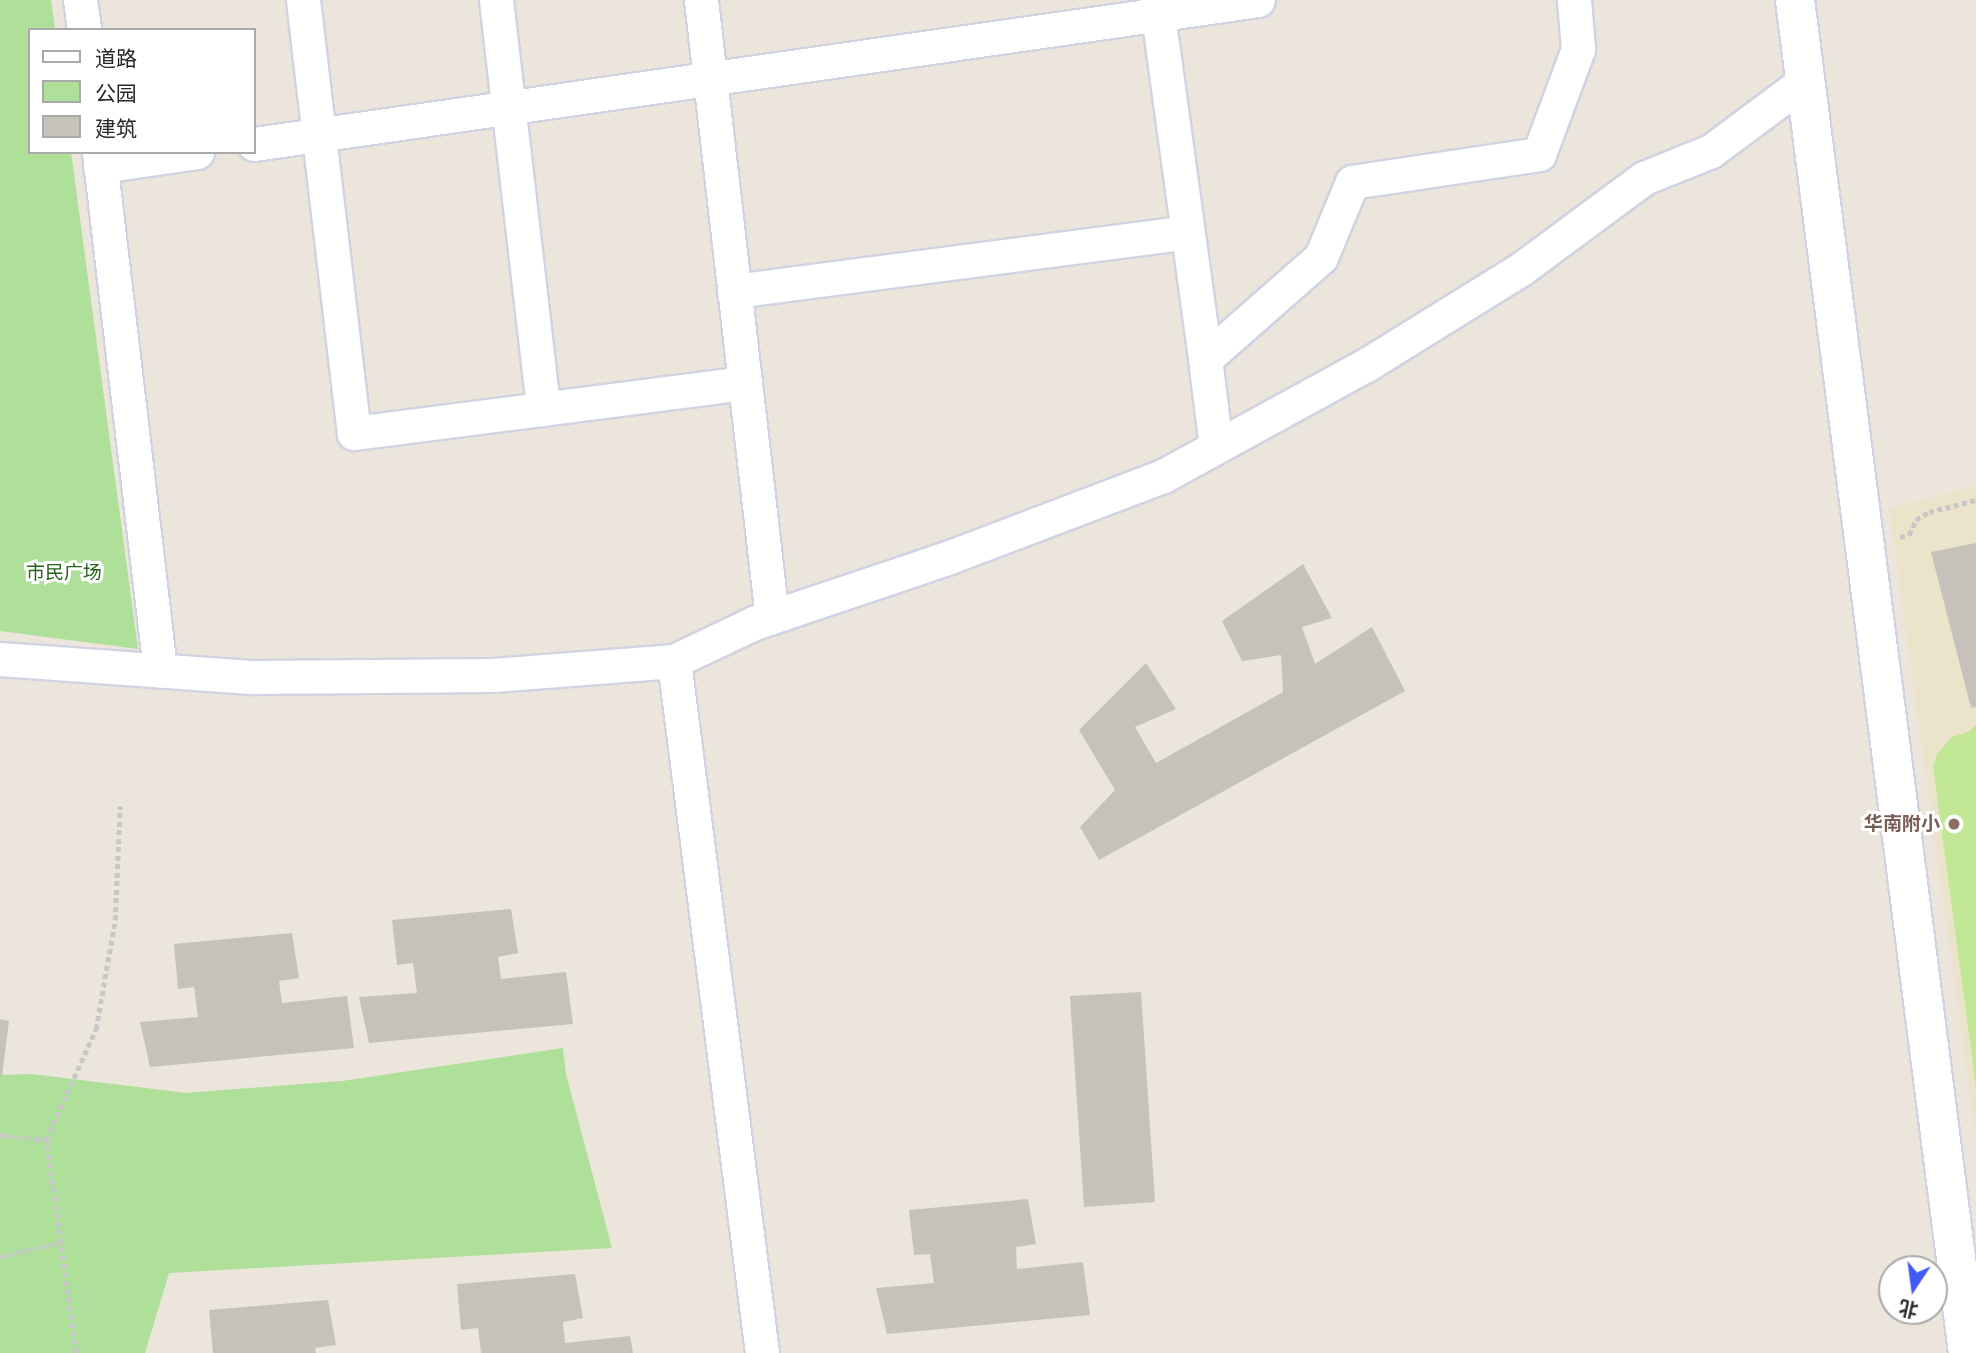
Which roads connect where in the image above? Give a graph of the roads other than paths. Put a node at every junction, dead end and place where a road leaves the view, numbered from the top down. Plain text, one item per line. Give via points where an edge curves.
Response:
1 (80, 0) edge
2 (303, 0) edge
3 (495, 0) edge
4 (701, 0) edge
5 (1156, 0) edge
6 (1258, 0) edge
7 (1574, 0) edge
8 (1795, 0) edge
9 (84, 28) edge
10 (1805, 81) junction
11 (256, 144) edge
12 (169, 154) edge
13 (99, 159) edge
14 (1187, 232) junction
15 (734, 291) junction
16 (1205, 359) junction
17 (745, 383) junction
18 (543, 409) junction
19 (1216, 447) junction
20 (772, 617) junction
21 (0, 659) edge
22 (674, 661) junction
23 (160, 670) junction
24 (762, 1353) edge
25 (1968, 1353) edge

1 - 9 street
2 - 18 street via 354,433
3 - 18 street
4 - 15 street
5 - 14 street
6 - 11 street
7 - 16 street via 1578,49 1539,154 1352,182 1321,257
8 - 10 street
10 - 19 street via 1711,151 1644,178 1521,270 1366,365
10 - 25 street
12 - 13 street
13 - 23 street
14 - 15 street
14 - 16 street
15 - 17 street
16 - 19 street
17 - 18 street
17 - 20 street
19 - 20 street via 1150,481 947,558
20 - 22 street
21 - 23 street
22 - 23 street via 493,675 254,677
22 - 24 street

